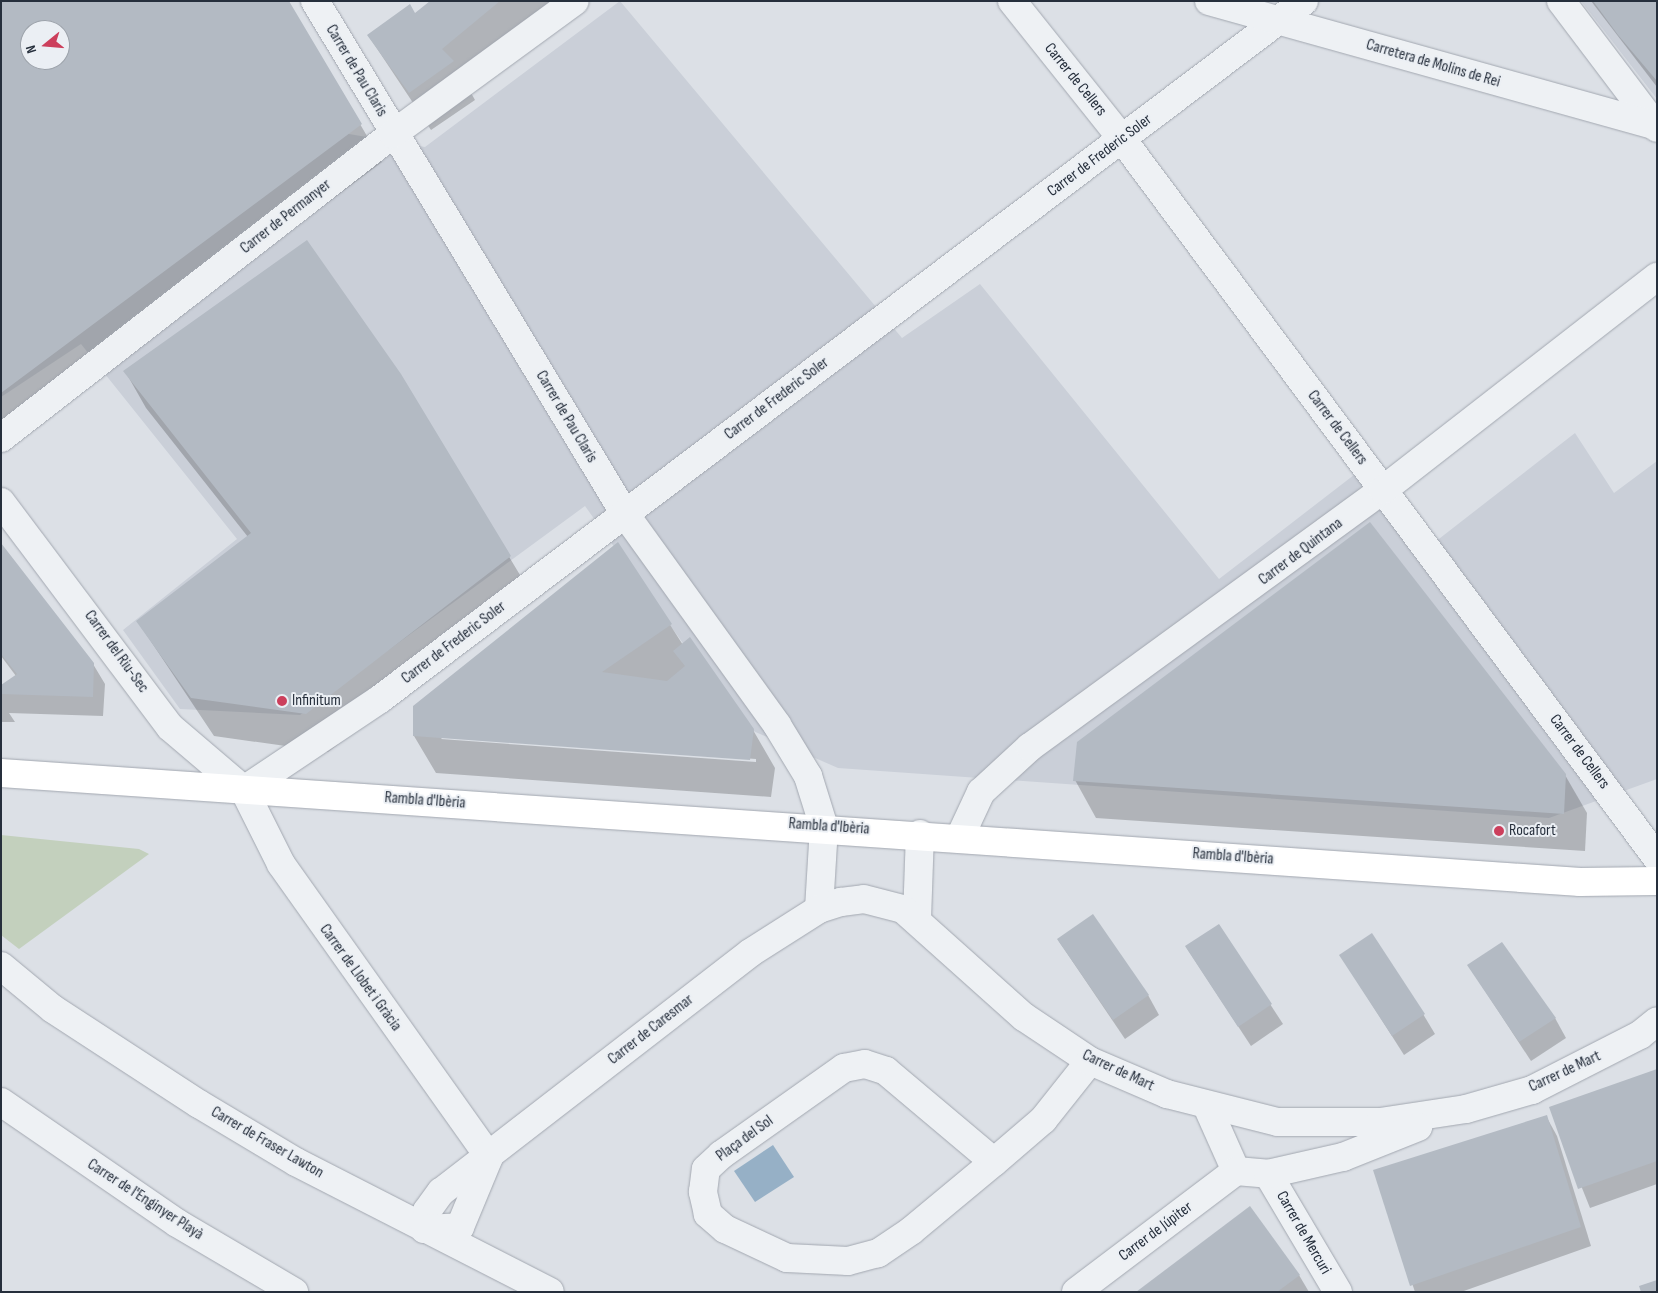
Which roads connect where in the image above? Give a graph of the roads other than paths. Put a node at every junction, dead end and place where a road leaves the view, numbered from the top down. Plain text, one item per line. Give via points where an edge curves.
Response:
1 (315, 1) edge
2 (575, 1) edge
3 (1012, 1) edge
4 (1209, 1) edge
5 (1304, 1) edge
6 (1560, 1) edge
7 (1279, 21) junction
8 (1656, 127) edge
9 (393, 134) junction
10 (1122, 139) junction
11 (1657, 277) edge
12 (1, 438) edge
13 (1383, 490) junction
14 (1, 502) edge
15 (625, 514) junction
16 (1, 773) edge
17 (244, 790) junction
18 (824, 827) junction
19 (920, 834) junction
20 (960, 837) junction
21 (1657, 858) edge
22 (1657, 881) edge
23 (819, 909) junction
24 (917, 919) junction
25 (1, 966) edge
26 (1657, 1021) edge
27 (1090, 1061) junction
28 (1, 1102) edge
29 (1207, 1106) junction
30 (1466, 1108) junction
31 (489, 1157) junction
32 (994, 1162) junction
33 (1236, 1171) junction
34 (1268, 1174) junction
35 (424, 1229) junction
36 (1333, 1290) edge
37 (294, 1292) edge
38 (550, 1292) edge
39 (1076, 1292) edge

1 - 9 street, Carrer de Pau Claris
2 - 9 street, Carrer de Permanyer
3 - 10 street, Carrer de Cellers
4 - 7 street, Carretera de Molins de Rei
5 - 7 street, Carrer de Frederic Soler
6 - 8 street
7 - 8 street, Carretera de Molins de Rei
7 - 10 street, Carrer de Frederic Soler
9 - 12 street, Carrer de Permanyer
9 - 15 street, Carrer de Pau Claris
10 - 13 street, Carrer de Cellers
10 - 15 street, Carrer de Frederic Soler
11 - 13 street, Carrer de Quintana
13 - 20 street, Carrer de Quintana via 1030,746 981,792
13 - 21 street, Carrer de Cellers
14 - 17 street, Carrer del Riu-Sec via 170,728
15 - 17 street, Carrer de Frederic Soler via 380,699
15 - 18 street, Carrer de Pau Claris via 777,725 808,776
16 - 17 main road, Rambla d'Ibèria
17 - 18 main road, Rambla d'Ibèria
17 - 31 street, Carrer de Llobet i Gràcia via 281,864
18 - 19 main road, Rambla d'Ibèria
18 - 23 street
19 - 20 main road, Rambla d'Ibèria
19 - 24 street
20 - 22 main road, Rambla d'Ibèria via 1580,882
23 - 24 street, Carrer de Mart via 864,899 903,909
23 - 31 street, Carrer de Caresmar via 750,953
24 - 27 street, Carrer de Mart via 1024,1017
25 - 35 street, Carrer de Fraser Lawton via 53,1009 199,1104
26 - 30 street, Carrer de Mart via 1640,1035 1532,1090
27 - 29 street, Carrer de Mart
27 - 32 street, Plaça del Sol via 1042,1120
28 - 37 street, Carrer de l'Enginyer Playà via 177,1223
29 - 30 street, Carrer de Mart via 1278,1122 1322,1124 1380,1122
29 - 33 street
30 - 34 street, Carrer de Mart via 1343,1156
31 - 35 street, Carrer de Caresmar via 440,1192 428,1211
32 - 32 street, Plaça del Sol via 886,1071 865,1064 844,1068 721,1154 706,1169 702,1192 708,1214 726,1229 787,1258 848,1261 878,1253 911,1231
33 - 34 street
33 - 39 street, Carrer de Júpiter
34 - 36 street, Carrer de Mercuri
35 - 38 street, Carrer de Fraser Lawton

